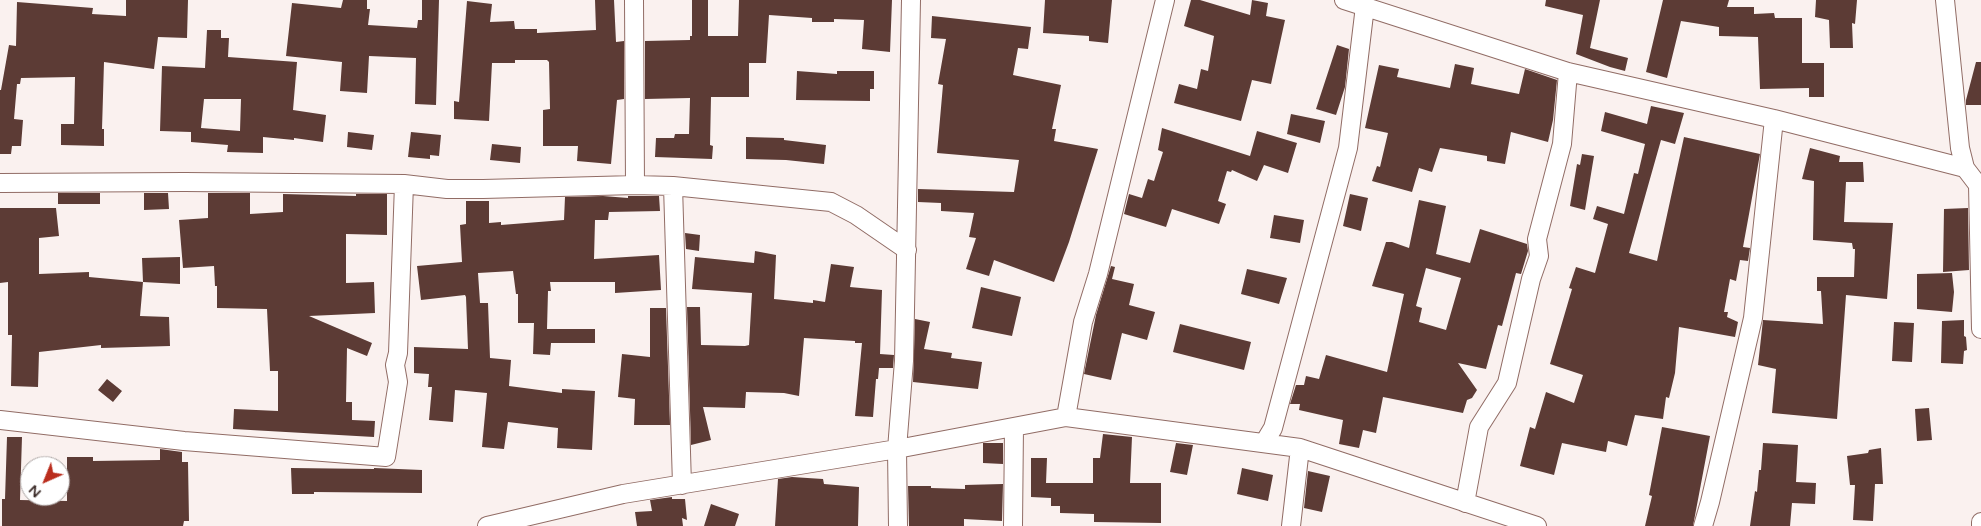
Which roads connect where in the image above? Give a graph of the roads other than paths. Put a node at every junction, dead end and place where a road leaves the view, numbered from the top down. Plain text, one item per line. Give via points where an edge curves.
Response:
1 (634, 0) edge
2 (911, 0) edge
3 (1165, 0) edge
4 (1344, 0) edge
5 (1945, 0) edge
6 (1365, 6) junction
7 (1568, 72) junction
8 (1774, 120) junction
9 (1965, 168) junction
10 (0, 183) edge
11 (404, 184) junction
12 (634, 185) junction
13 (1979, 185) edge
14 (673, 186) junction
15 (907, 250) junction
16 (1981, 329) edge
17 (1066, 417) junction
18 (0, 420) edge
19 (1014, 427) junction
20 (1264, 443) junction
21 (896, 448) junction
22 (1300, 448) junction
23 (682, 485) junction
24 (1465, 503) junction
25 (1503, 520) edge
26 (1981, 522) edge
27 (487, 526) edge
28 (898, 526) edge
29 (1013, 526) edge
30 (1291, 526) edge
31 (1537, 526) edge
32 (1703, 526) edge
33 (1981, 526) edge

1 - 12 street
2 - 15 street
3 - 17 street via 1098,274 1083,322
4 - 6 street
5 - 9 street via 1960,148
6 - 7 street
6 - 20 street via 1348,148 1273,428
7 - 8 street
7 - 24 street via 1562,144 1537,239 1539,256 1507,383 1479,427
8 - 9 street
8 - 32 street via 1753,318
9 - 13 street
10 - 11 street
11 - 12 street via 483,189
11 - 18 street via 395,365 398,382 386,458 184,441
12 - 14 street
13 - 16 street
14 - 15 street via 831,202
14 - 23 street
15 - 21 street via 904,361
17 - 19 street
17 - 20 street
19 - 21 street
19 - 29 street
20 - 22 street
21 - 23 street
21 - 28 street
22 - 24 street
22 - 30 street
23 - 27 street via 623,494
24 - 25 street
25 - 31 street
26 - 33 street

